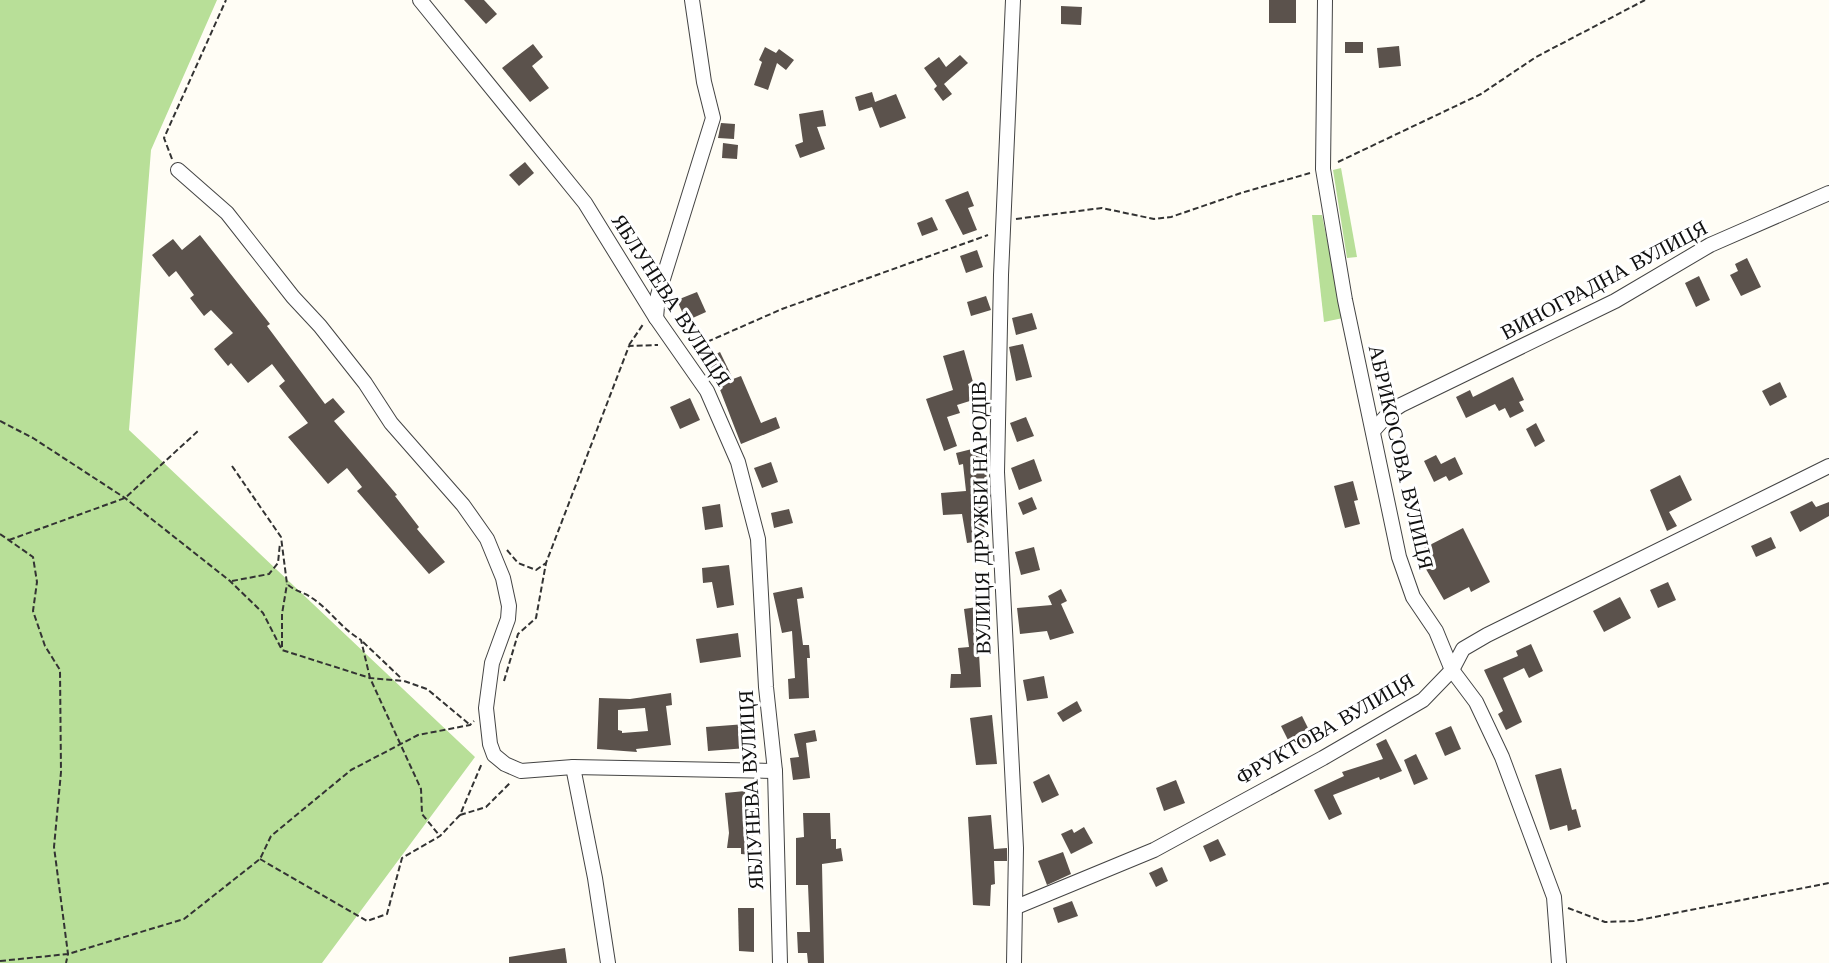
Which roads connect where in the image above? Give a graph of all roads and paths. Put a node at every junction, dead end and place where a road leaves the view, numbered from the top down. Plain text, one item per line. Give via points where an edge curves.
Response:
1 (226, 0) edge
2 (420, 0) edge
3 (692, 0) edge
4 (1013, 0) edge
5 (1325, 0) edge
6 (178, 170) joint
7 (1829, 192) edge
8 (1003, 232) junction
9 (654, 314) junction
10 (676, 345) junction
11 (629, 346) junction
12 (0, 421) edge
13 (198, 431) dead end
14 (1373, 431) junction
15 (232, 466) dead end
16 (1829, 466) edge
17 (125, 498) junction
18 (0, 534) edge
19 (281, 537) junction
20 (487, 539) junction
21 (9, 540) junction
22 (546, 562) junction
23 (230, 581) junction
24 (287, 584) junction
25 (361, 640) junction
26 (282, 650) junction
27 (1452, 670) junction
28 (370, 678) junction
29 (404, 681) junction
30 (502, 685) dead end
31 (486, 708) junction
32 (470, 725) junction
33 (490, 744) junction
34 (401, 746) junction
35 (573, 767) junction
36 (522, 771) junction
37 (775, 771) junction
38 (460, 815) junction
39 (440, 836) junction
40 (260, 859) junction
41 (1829, 883) edge
42 (1554, 897) junction
43 (1016, 907) junction
44 (68, 954) junction
45 (0, 961) edge
46 (66, 963) edge
47 (608, 963) edge
48 (780, 963) edge
49 (1014, 963) edge
50 (1559, 963) edge

1 - 6 path via 164,138
2 - 9 street, ЯБЛУНЕВА ВУЛИЦЯ via 585,203
3 - 9 street via 713,118
4 - 8 street, ВУЛИЦЯ ДРУЖБИ НАРОДІВ
5 - 14 street, АБРИКОСОВА ВУЛИЦЯ via 1323,168
6 - 20 street via 227,213 321,326 391,423 463,505
7 - 14 street, ВИНОГРАДНА ВУЛИЦЯ via 1710,245 1615,302 1401,405
8 - 10 path via 975,238 782,309 700,345
8 - 43 street, ВУЛИЦЯ ДРУЖБИ НАРОДІВ via 997,472
9 - 10 street, ЯБЛУНЕВА ВУЛИЦЯ
9 - 11 path
10 - 11 path
10 - 37 street, ЯБЛУНЕВА ВУЛИЦЯ via 707,391 738,462 758,539
11 - 22 path
12 - 17 path
13 - 17 path
14 - 27 street, АБРИКОСОВА ВУЛИЦЯ via 1399,557 1413,597 1436,631
15 - 19 path
16 - 27 street, ФРУКТОВА ВУЛИЦЯ via 1487,634 1463,649
17 - 21 path
17 - 23 path
18 - 21 path
19 - 23 path via 278,563 269,574
19 - 24 path
20 - 22 path via 505,547 518,563 536,570
20 - 31 street via 509,606 492,663
21 - 44 path via 33,557 37,582 33,611 45,646 60,670 61,772 54,847
22 - 30 path via 536,618 518,634
23 - 26 path via 263,613
24 - 25 path via 312,597 347,632
24 - 26 path
25 - 28 path
25 - 29 path
26 - 28 path
27 - 42 street, АБРИКОСОВА ВУЛИЦЯ via 1467,686 1490,729
27 - 43 street, ФРУКТОВА ВУЛИЦЯ via 1423,700 1154,850
28 - 29 path
28 - 34 path
29 - 32 path via 427,690
31 - 32 path
31 - 33 street
32 - 33 path via 483,731
32 - 34 path via 418,735
33 - 36 street via 494,755
33 - 38 path
34 - 39 path via 421,789 422,814
34 - 40 path via 351,770 271,836
35 - 36 street
35 - 37 street
35 - 47 street
36 - 38 path via 486,807
37 - 48 street, ЯБЛУНЕВА ВУЛИЦЯ
38 - 39 path
39 - 40 path via 402,858 387,914 367,921
40 - 44 path via 184,918
41 - 42 path via 1634,921 1605,922 1588,917
42 - 50 street, АБРИКОСОВА ВУЛИЦЯ
43 - 49 street, ВУЛИЦЯ ДРУЖБИ НАРОДІВ
44 - 45 path
44 - 46 path

